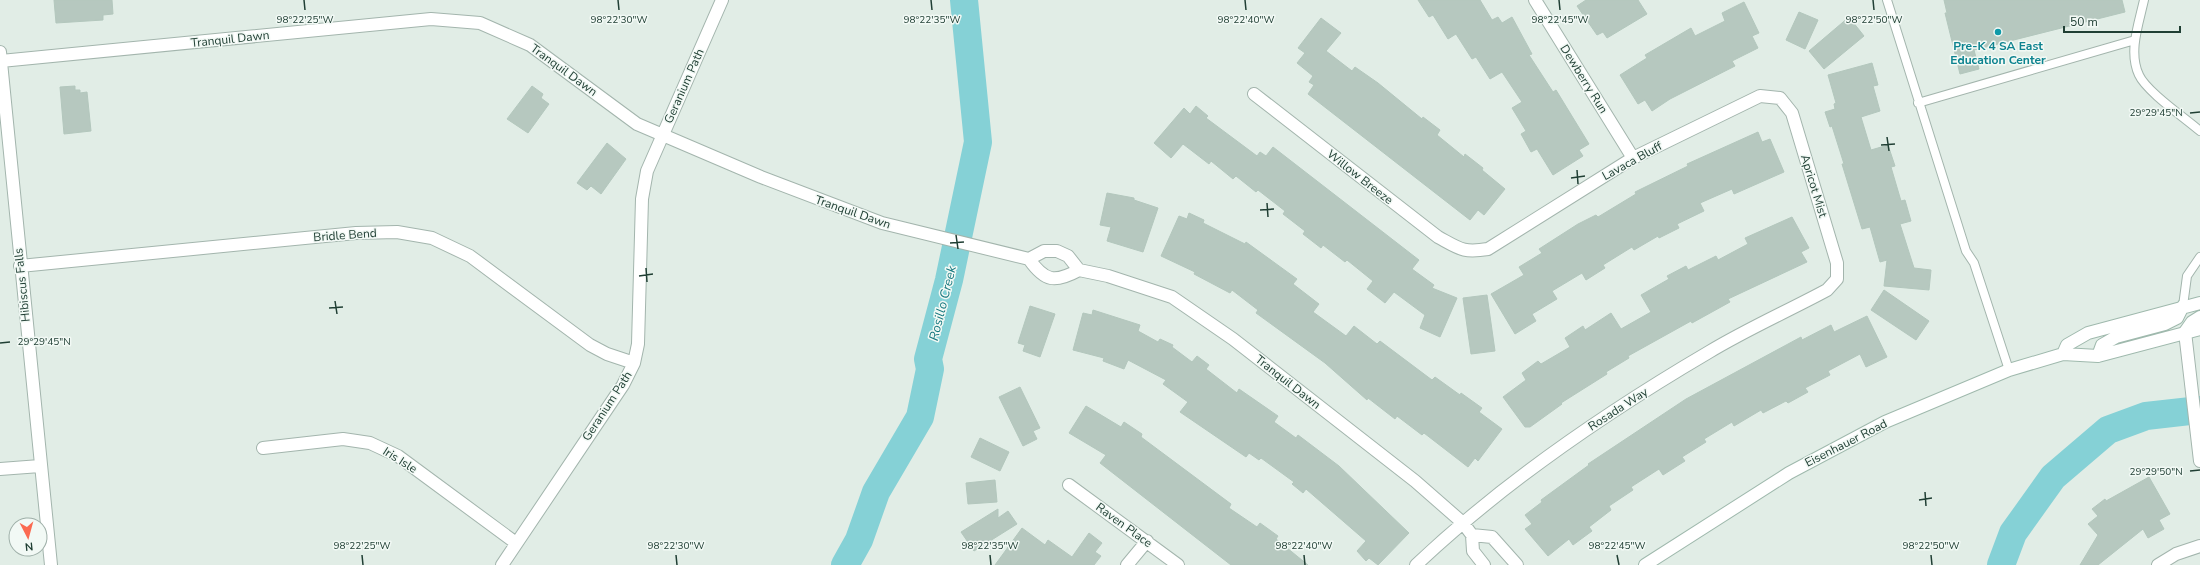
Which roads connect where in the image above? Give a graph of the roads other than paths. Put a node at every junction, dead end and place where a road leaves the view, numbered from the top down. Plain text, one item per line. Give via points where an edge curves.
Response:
1 (722, 0) edge
2 (1535, 0) edge
3 (1887, 0) edge
4 (2144, 0) edge
5 (2135, 40) junction
6 (0, 56) edge
7 (1254, 94) dead end
8 (1780, 98) joint
9 (1918, 103) junction
10 (2200, 130) edge
11 (662, 136) junction
12 (1633, 158) junction
13 (1470, 252) joint
14 (2200, 257) edge
15 (1029, 259) junction
16 (20, 266) junction
17 (1079, 270) junction
18 (1836, 279) joint
19 (2200, 303) edge
20 (2183, 306) junction
21 (2200, 317) edge
22 (2200, 329) edge
23 (2185, 332) junction
24 (2063, 354) junction
25 (2098, 356) junction
26 (634, 363) junction
27 (2009, 370) junction
28 (264, 448) dead end
29 (2200, 455) edge
30 (40, 466) junction
31 (0, 470) edge
32 (1069, 485) dead end
33 (1463, 524) junction
34 (1472, 535) junction
35 (1147, 541) junction
36 (516, 543) junction
37 (2200, 546) edge
38 (51, 565) edge
39 (502, 565) edge
40 (1127, 565) edge
41 (1178, 565) edge
42 (1416, 565) edge
43 (1484, 565) edge
44 (1517, 565) edge
45 (1645, 565) edge
46 (2158, 565) edge

1 - 11 street, Geranium Path
2 - 12 street, Dewberry Run
3 - 9 lane
4 - 5 lane
5 - 9 lane
5 - 10 lane via 2136,66 2140,76 2149,87
6 - 11 street, Tranquil Dawn via 431,19 480,23 530,45 637,124
6 - 16 street, Hibiscus Falls
7 - 13 street, Willow Breeze via 1438,237
8 - 12 street, Lavaca Bluff via 1760,96
8 - 18 street, Apricot Mist via 1792,113 1837,263
9 - 27 lane via 1966,251 1974,263
11 - 15 street, Tranquil Dawn via 775,183 882,223
11 - 26 street, Geranium Path via 648,171 642,199 638,344
12 - 13 street, Lavaca Bluff via 1488,248
14 - 20 lane via 2187,276
15 - 17 street via 1040,273 1051,278 1063,278
15 - 17 street via 1044,251 1057,251 1068,256
16 - 26 street, Bridle Bend via 396,232 432,238 470,256 590,345
16 - 30 street, Hibiscus Falls
17 - 33 street, Tranquil Dawn via 1108,276 1172,297 1258,359 1415,481
18 - 33 street, Rosada Way via 1827,290 1710,351 1591,426 1489,501
19 - 20 street
20 - 24 street via 2088,333 2067,345
20 - 25 street via 2177,318 2165,324 2116,337 2102,345
21 - 23 street via 2192,322
22 - 23 street, Eisenhauer Road
23 - 25 street, Eisenhauer Road
23 - 29 street
24 - 25 street, Eisenhauer Road
24 - 27 street, Eisenhauer Road
26 - 36 street, Geranium Path via 623,385
27 - 45 street, Eisenhauer Road via 1885,422 1796,469
28 - 36 street, Iris Isle via 343,439 370,442 398,456
30 - 31 street
30 - 38 street, Hibiscus Falls
32 - 35 street, Raven Place
33 - 34 street, Tranquil Dawn
33 - 42 street, Rosada Way
34 - 43 street, Tranquil Dawn via 1473,551
34 - 44 street via 1492,537
35 - 40 street
35 - 41 street, Raven Place
36 - 39 street, Geranium Path
37 - 46 street via 2176,554

